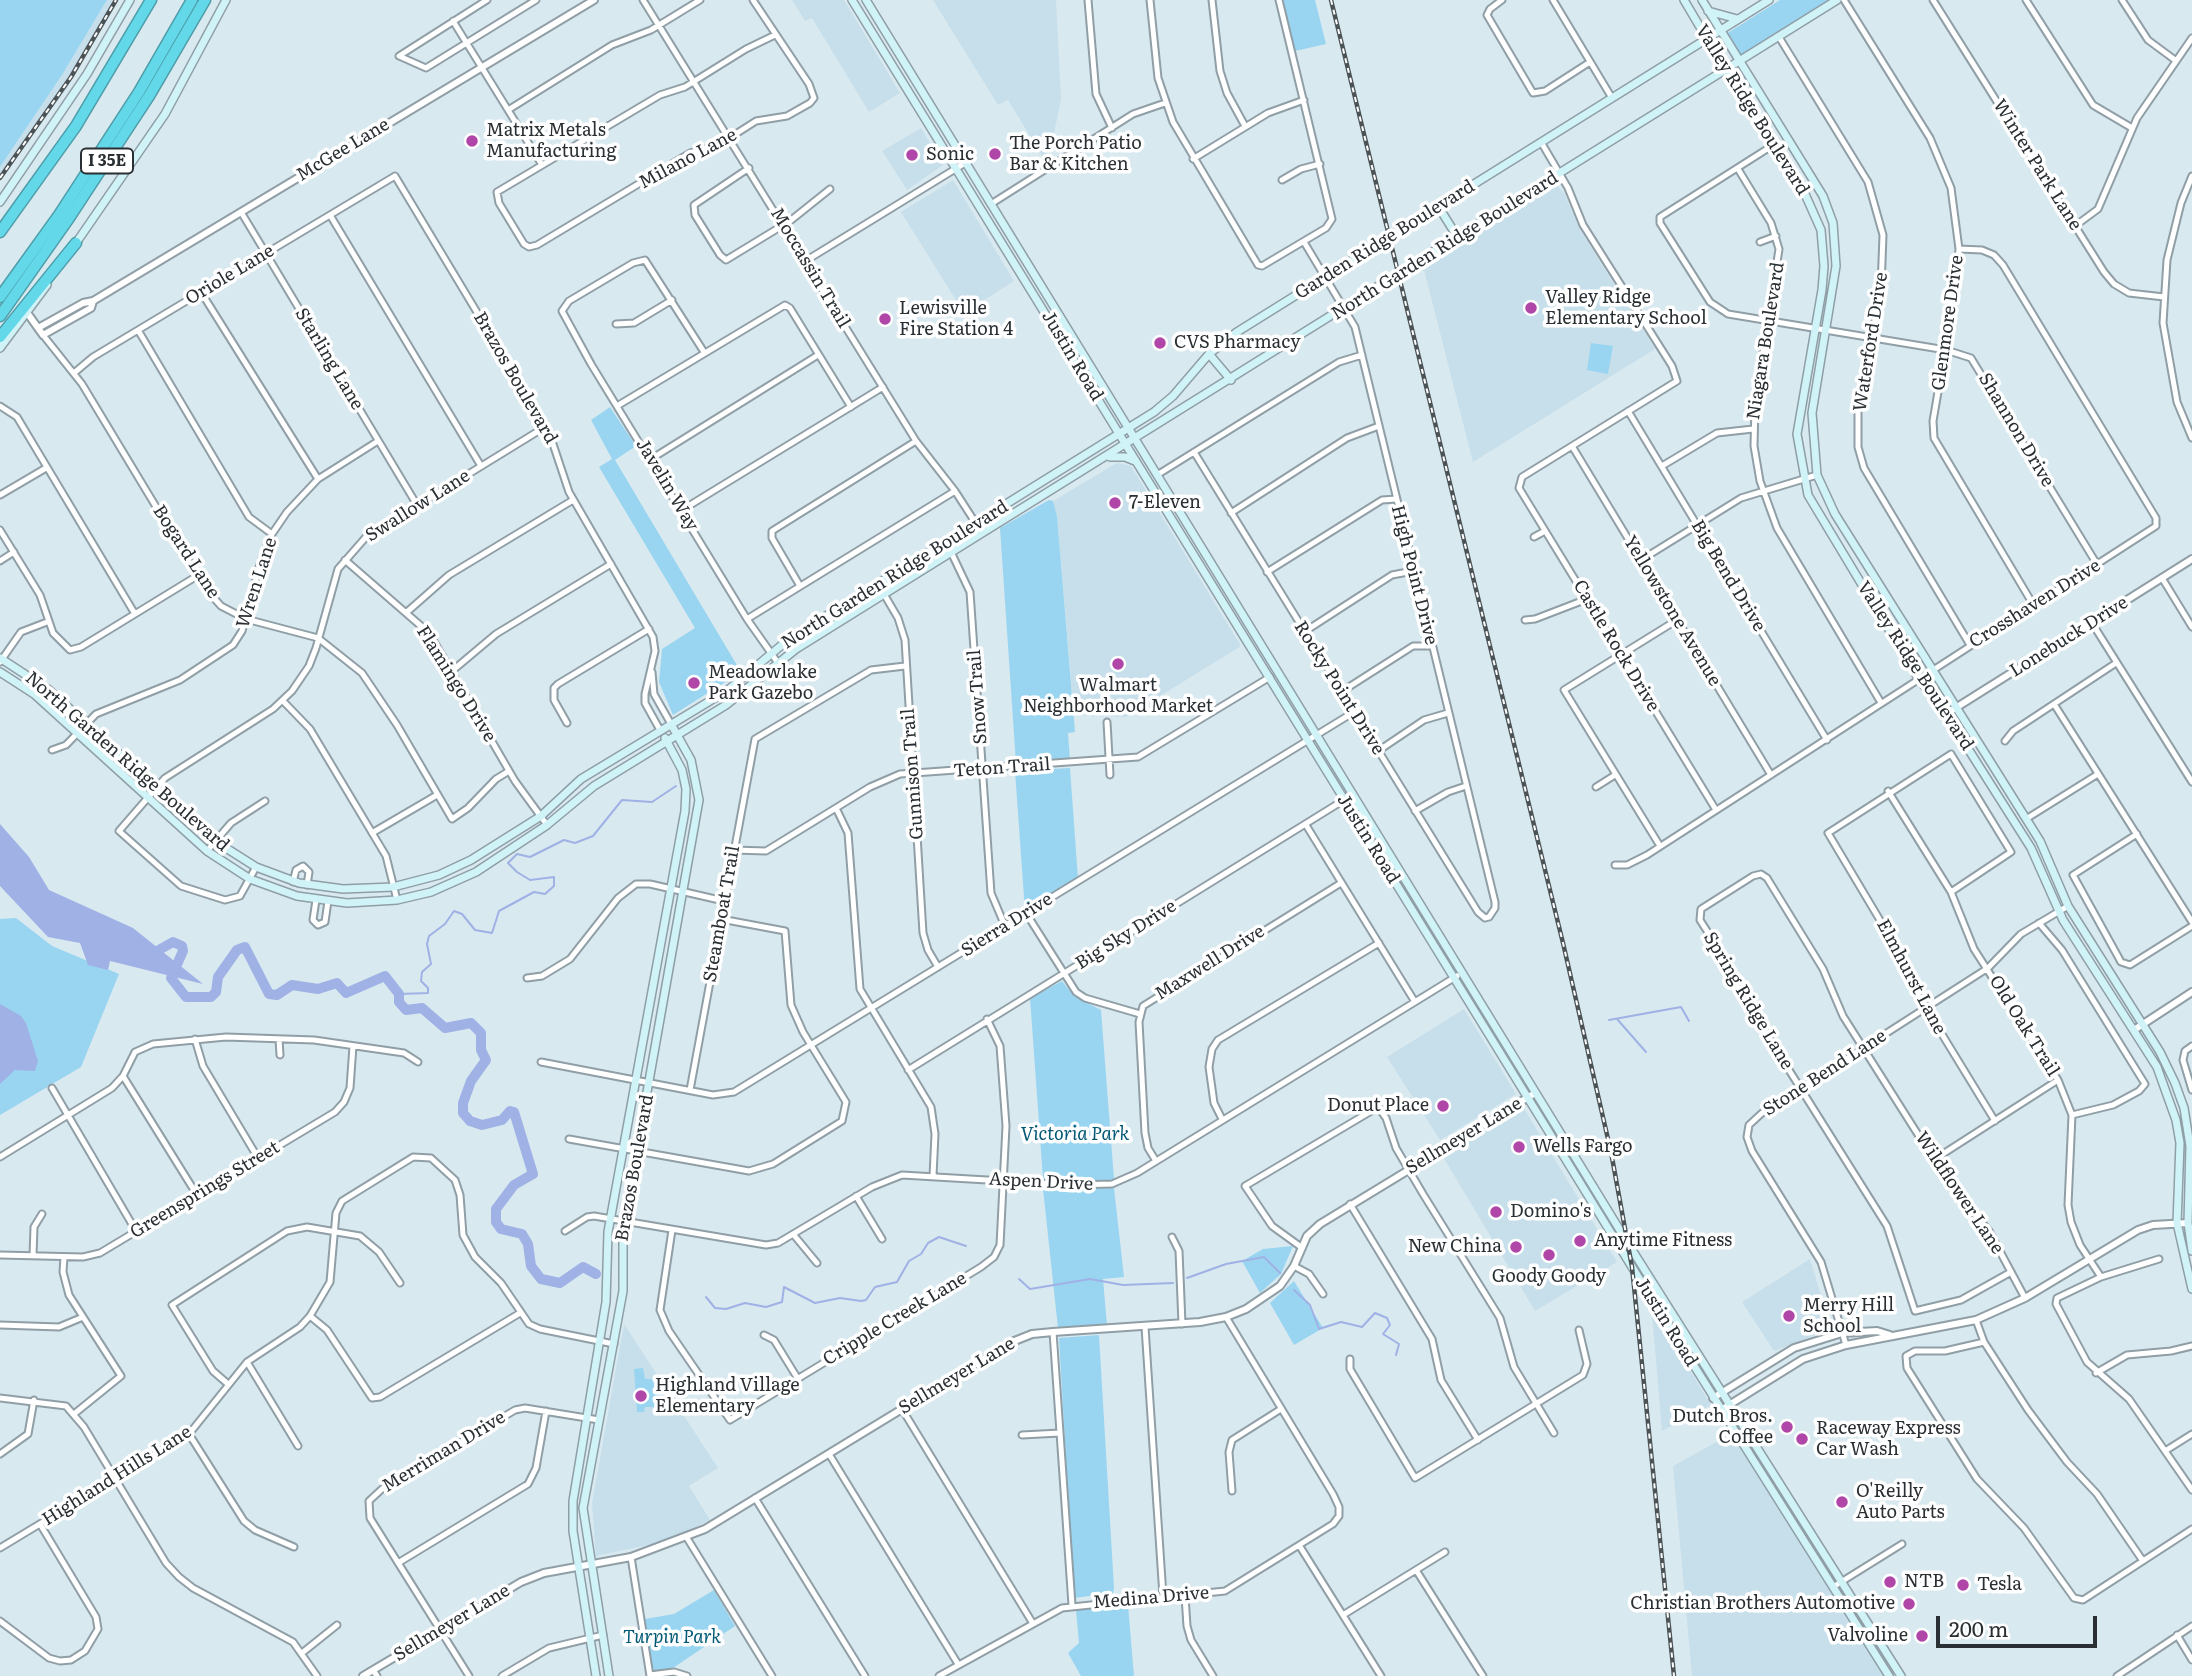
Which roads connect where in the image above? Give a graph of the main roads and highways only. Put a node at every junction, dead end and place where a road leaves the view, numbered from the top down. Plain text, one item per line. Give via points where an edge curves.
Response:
1 (130, 0) edge
2 (151, 0) edge
3 (192, 0) edge
4 (205, 0) edge
5 (226, 0) edge
6 (852, 0) edge
7 (866, 0) edge
8 (1684, 0) edge
9 (1702, 0) edge
10 (1769, 0) edge
11 (1837, 0) edge
12 (1708, 10) junction
13 (874, 14) junction
14 (864, 20) junction
15 (1738, 20) junction
16 (1720, 30) junction
17 (1707, 39) junction
18 (1740, 62) junction
19 (1725, 71) junction
20 (1786, 137) junction
21 (1775, 144) junction
22 (0, 202) edge
23 (1438, 206) junction
24 (0, 232) edge
25 (1458, 238) junction
26 (76, 243) junction
27 (1016, 243) junction
28 (1007, 249) junction
29 (0, 296) edge
30 (0, 316) edge
31 (1069, 327) junction
32 (1060, 335) junction
33 (0, 337) edge
34 (0, 348) edge
35 (1209, 354) junction
36 (1231, 380) junction
37 (1129, 428) junction
38 (1119, 434) junction
39 (1136, 439) junction
40 (1126, 445) junction
41 (1099, 461) junction
42 (1137, 462) junction
43 (1019, 496) junction
44 (1028, 504) junction
45 (1234, 601) junction
46 (1225, 607) junction
47 (1, 660) edge
48 (0, 672) edge
49 (671, 724) junction
50 (660, 730) junction
51 (677, 735) junction
52 (667, 741) junction
53 (648, 1011) junction
54 (662, 1014) junction
55 (1476, 1014) junction
56 (1504, 1042) junction
57 (2192, 1251) edge
58 (2192, 1289) edge
59 (594, 1381) junction
60 (605, 1383) junction
61 (1784, 1500) junction
62 (596, 1676) edge
63 (609, 1676) edge
64 (1889, 1676) edge
65 (1901, 1676) edge

1 - 22 main road via 87,74
2 - 24 highway, I 35E via 76,126
3 - 29 highway via 110,137
4 - 30 highway, I 35E via 91,185
5 - 26 main road via 164,114
6 - 14 main road, Justin Road
7 - 13 main road, Justin Road
8 - 17 main road, Valley Ridge Boulevard
9 - 12 main road, Valley Ridge Boulevard
10 - 15 main road, Garden Ridge Boulevard
11 - 18 main road, North Garden Ridge Boulevard
12 - 15 main road
12 - 16 main road, Valley Ridge Boulevard
13 - 14 main road
13 - 27 main road, Justin Road
14 - 28 main road, Justin Road
15 - 16 main road, Garden Ridge Boulevard
16 - 17 main road, Garden Ridge Boulevard
16 - 18 main road, Valley Ridge Boulevard
17 - 19 main road, Valley Ridge Boulevard
17 - 23 main road, Garden Ridge Boulevard
18 - 19 main road, North Garden Ridge Boulevard
18 - 20 main road, Valley Ridge Boulevard
19 - 21 main road, Valley Ridge Boulevard
19 - 25 main road, North Garden Ridge Boulevard
20 - 21 main road
20 - 57 main road, Valley Ridge Boulevard via 1823,196 1833,223 1836,266 1812,413 1817,475 1835,514 2026,819 2068,906 2171,1073 2184,1108 2190,1146
21 - 58 main road, Valley Ridge Boulevard via 1811,202 1821,230 1824,266 1798,415 1803,480 1827,529 1918,678 2031,848 2059,911 2157,1067 2180,1143 2177,1223
23 - 25 main road
23 - 35 main road, Garden Ridge Boulevard
25 - 36 main road, North Garden Ridge Boulevard
26 - 33 highway
26 - 34 main road
27 - 28 main road
27 - 31 main road, Justin Road
28 - 32 main road, Justin Road
31 - 32 main road
31 - 37 main road, Justin Road
32 - 38 main road, Justin Road
35 - 36 main road
35 - 37 main road, Garden Ridge Boulevard via 1167,402
36 - 39 main road, North Garden Ridge Boulevard
37 - 38 main road, Garden Ridge Boulevard
37 - 39 main road, Justin Road
38 - 40 main road, Justin Road
38 - 43 main road, Garden Ridge Boulevard
39 - 40 main road, North Garden Ridge Boulevard
39 - 45 main road, Justin Road
40 - 41 main road, North Garden Ridge Boulevard
40 - 42 main road, Justin Road
41 - 42 main road via 1119,456
41 - 44 main road, North Garden Ridge Boulevard
42 - 46 main road, Justin Road
43 - 44 main road
43 - 49 main road, North Garden Ridge Boulevard via 771,653 737,683
44 - 51 main road via 778,663 726,705
45 - 46 main road
45 - 56 main road, Justin Road
46 - 55 main road, Justin Road
47 - 50 main road, North Garden Ridge Boulevard via 49,690 215,841 256,867 307,885 360,890 393,887 458,867 541,816 580,779
48 - 52 main road, North Garden Ridge Boulevard via 34,694 207,851 270,888 316,900 397,900 456,882
49 - 50 main road, North Garden Ridge Boulevard
49 - 51 main road, Brazos Boulevard
50 - 52 main road, Brazos Boulevard
51 - 52 main road
51 - 54 main road, Brazos Boulevard via 691,760 699,800
52 - 53 main road, Brazos Boulevard via 686,789
53 - 54 main road
53 - 59 main road, Brazos Boulevard via 607,1244 608,1285
54 - 60 main road, Brazos Boulevard via 624,1222 623,1291
55 - 56 main road via 1498,1041
55 - 61 main road, Justin Road via 1713,1398
56 - 61 main road, Justin Road
59 - 60 main road
59 - 62 main road, Brazos Boulevard via 573,1501
60 - 63 main road, Brazos Boulevard via 583,1508
61 - 64 main road, Justin Road
61 - 65 main road, Justin Road

